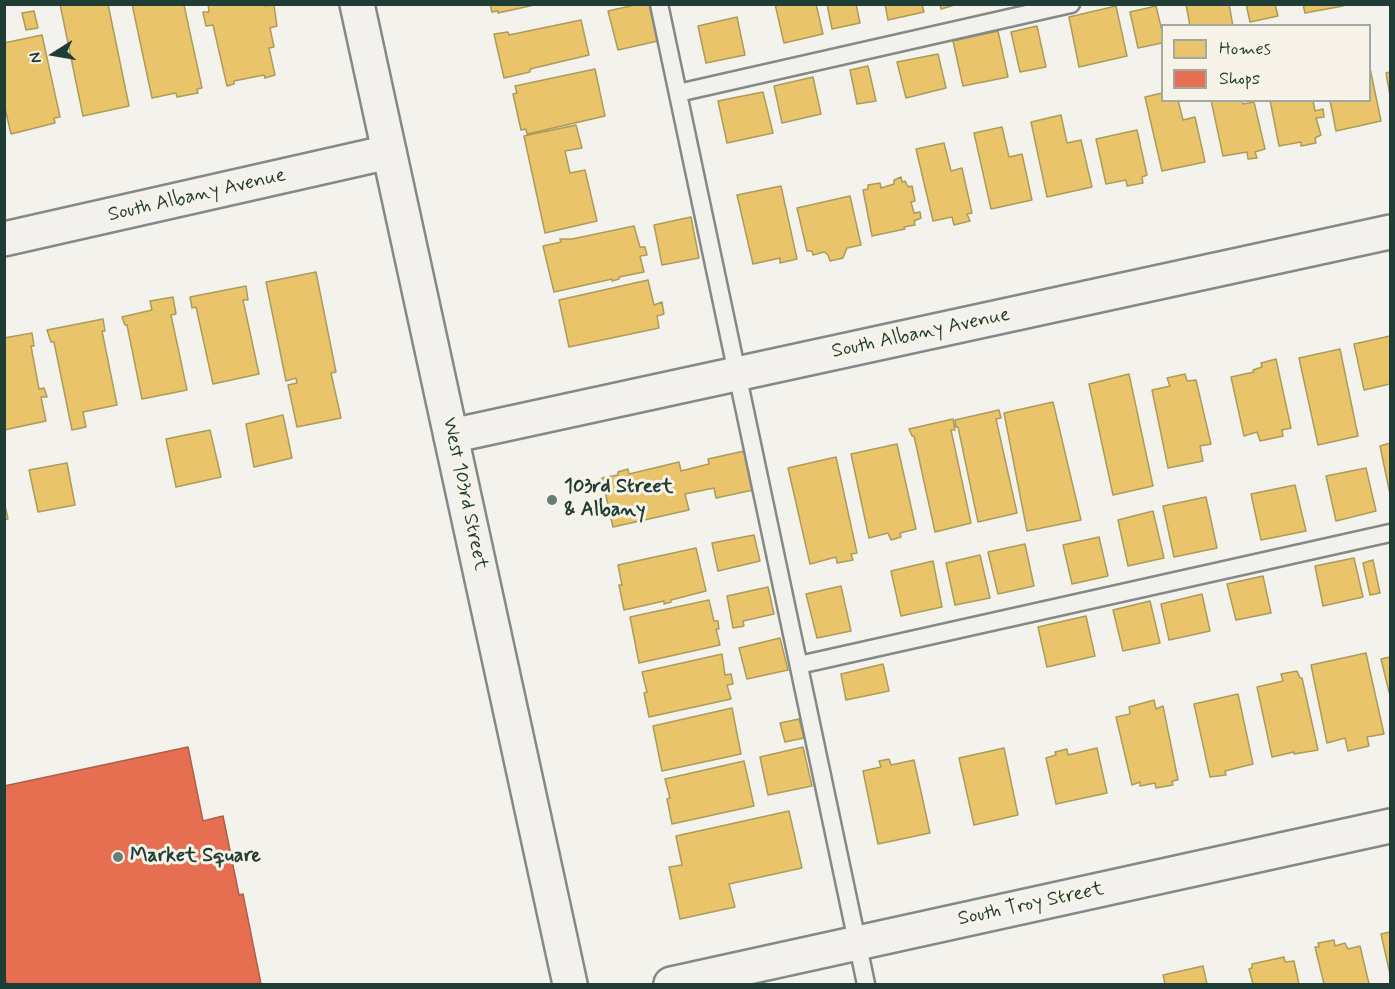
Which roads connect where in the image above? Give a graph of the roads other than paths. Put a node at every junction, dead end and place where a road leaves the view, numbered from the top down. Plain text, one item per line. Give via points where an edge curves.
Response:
1 (357, 4) edge
2 (659, 4) edge
3 (1071, 4) edge
4 (678, 93) junction
5 (389, 152) junction
6 (1390, 232) edge
7 (4, 239) edge
8 (737, 374) junction
9 (451, 436) junction
10 (1390, 533) edge
11 (799, 665) junction
12 (1390, 825) edge
13 (858, 943) junction
14 (570, 984) edge
15 (671, 984) edge
16 (866, 984) edge

1 - 5 street, West 103rd Street
2 - 4 lane
3 - 4 lane
4 - 8 lane
5 - 7 street, South Albany Avenue
5 - 9 street, West 103rd Street
6 - 8 street, South Albany Avenue
8 - 9 street, South Albany Avenue
8 - 11 lane
9 - 14 street, West 103rd Street
10 - 11 lane
11 - 13 lane
12 - 13 street, South Troy Street
13 - 15 street, South Troy Street
13 - 16 lane

